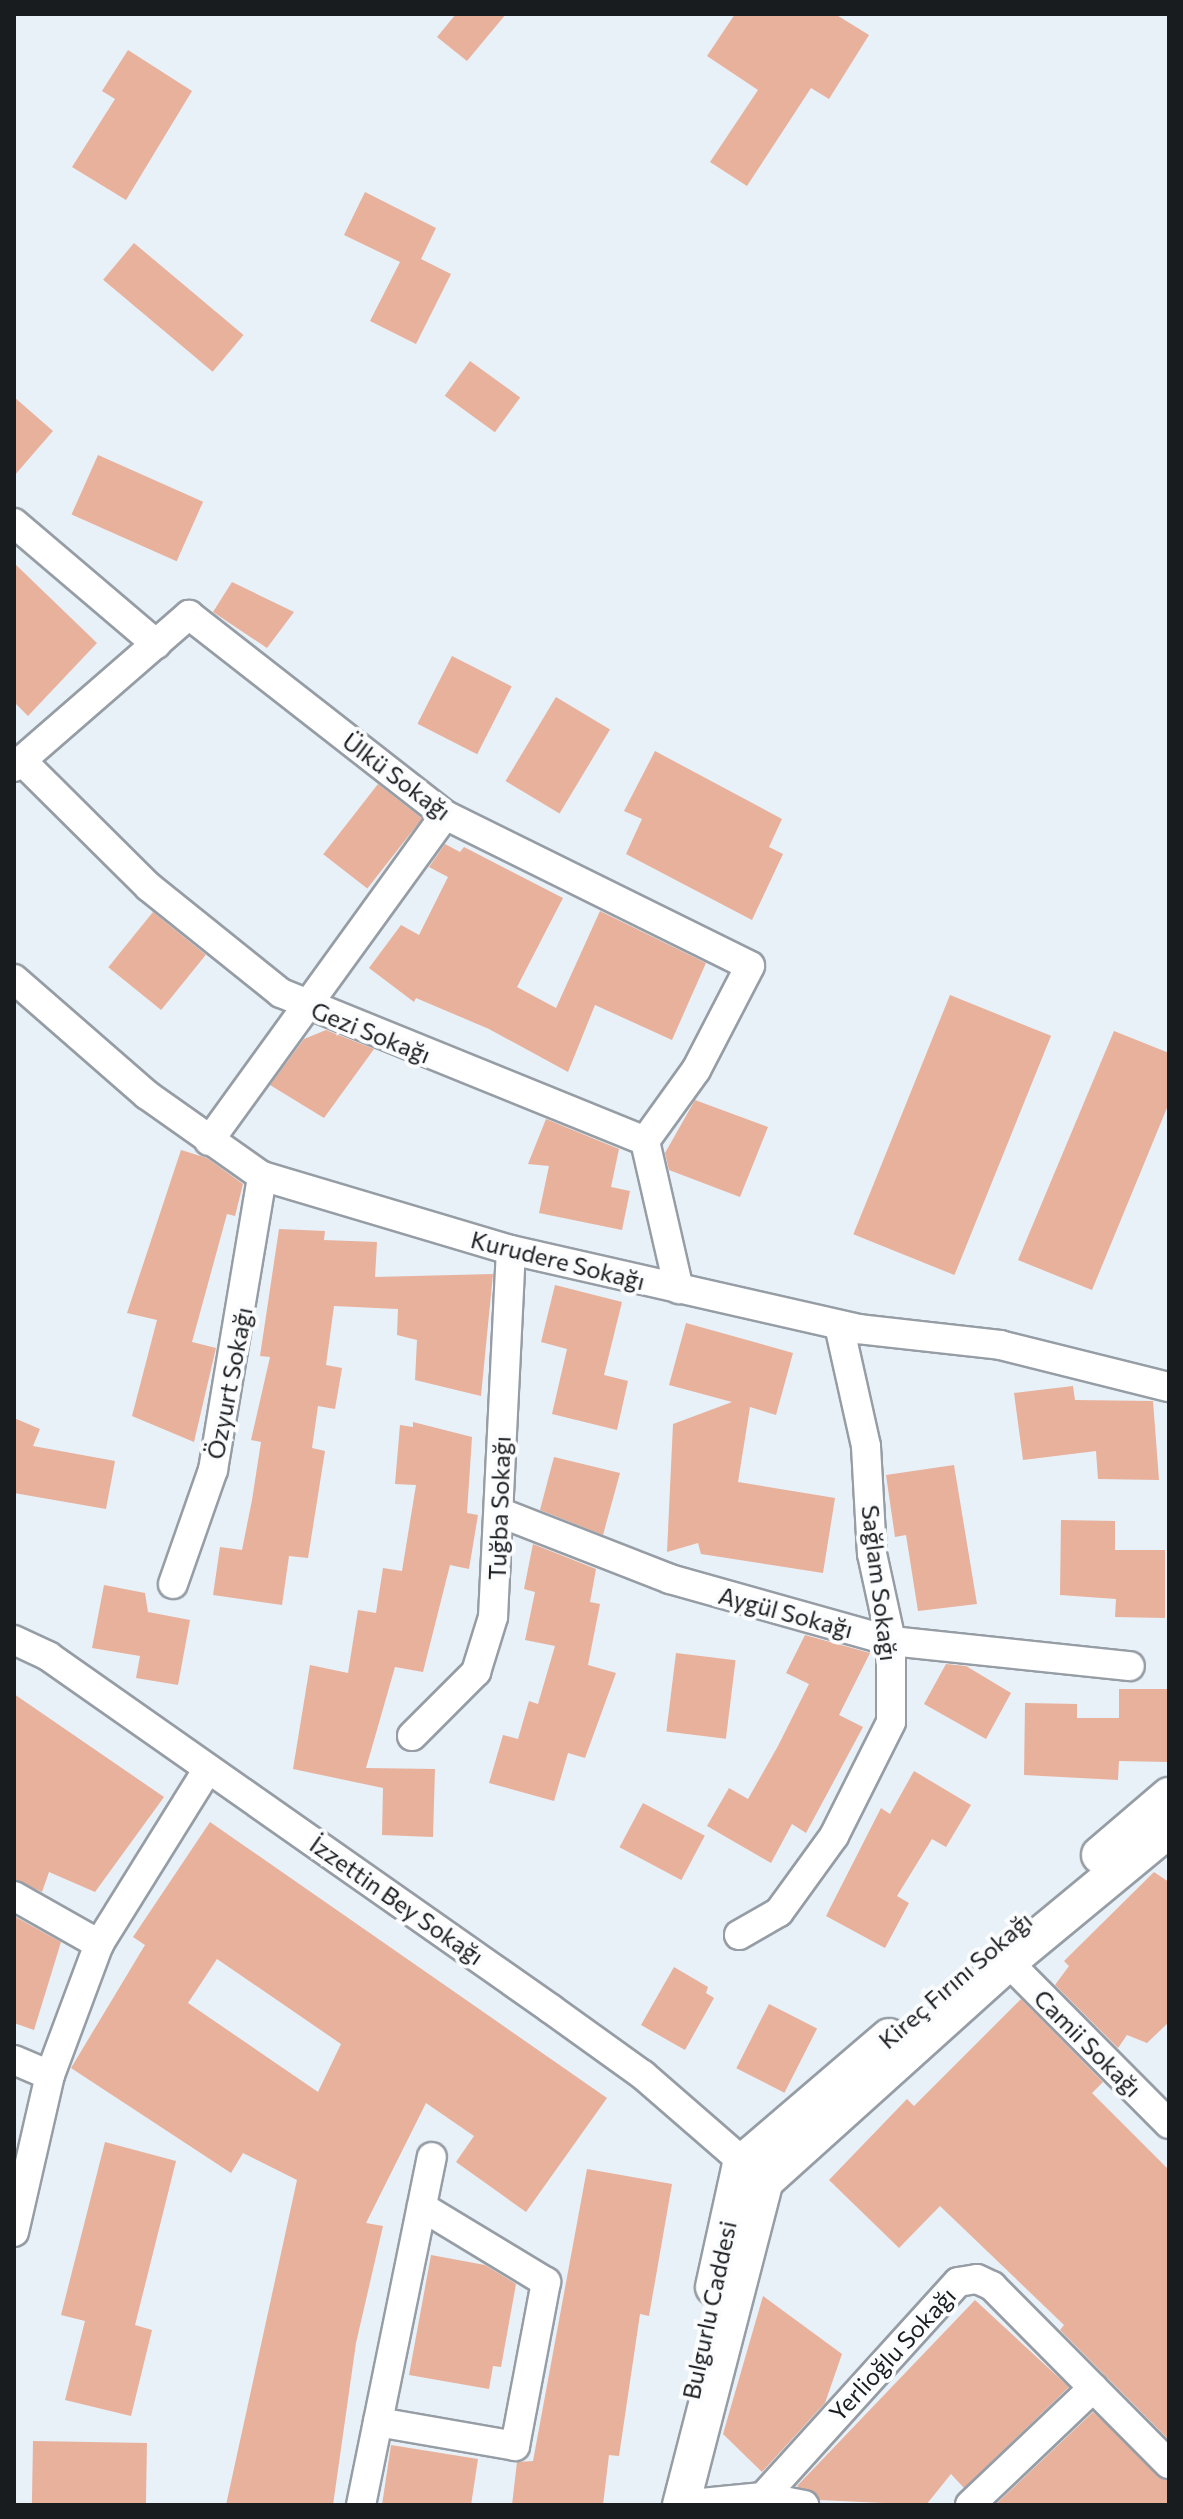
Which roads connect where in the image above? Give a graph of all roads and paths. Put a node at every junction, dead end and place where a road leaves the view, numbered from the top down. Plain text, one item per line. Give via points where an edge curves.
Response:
1 (14, 523) edge
2 (156, 644) junction
3 (18, 764) edge
4 (445, 815) junction
5 (14, 979) edge
6 (310, 1008) junction
7 (209, 1141) junction
8 (645, 1141) junction
9 (262, 1176) junction
10 (511, 1250) junction
11 (679, 1289) junction
12 (839, 1325) junction
13 (1169, 1387) edge
14 (501, 1513) junction
15 (173, 1584) dead end
16 (14, 1640) edge
17 (891, 1641) junction
18 (1130, 1666) dead end
19 (412, 1736) dead end
20 (208, 1769) junction
21 (1169, 1796) edge
22 (1169, 1829) edge
23 (14, 1896) edge
24 (739, 1935) dead end
25 (99, 1944) junction
26 (1008, 1962) junction
27 (14, 2060) edge
28 (50, 2075) junction
29 (1169, 2124) edge
30 (432, 2157) dead end
31 (753, 2172) junction
32 (422, 2207) junction
33 (14, 2232) edge
34 (1093, 2388) junction
35 (378, 2422) junction
36 (1169, 2464) edge
37 (763, 2497) junction
38 (361, 2505) edge
39 (681, 2505) edge
40 (804, 2505) edge
41 (970, 2505) edge

1 - 2 street
2 - 3 street
2 - 4 street, Ülkü Sokağı via 189,615
3 - 6 street, Gezi Sokağı via 246,970
4 - 6 street
4 - 8 street, Ülkü Sokağı via 750,966 696,1070
5 - 7 street, Kurudere Sokağı
6 - 7 street
6 - 8 street, Gezi Sokağı
7 - 9 street, Kurudere Sokağı
8 - 11 street
9 - 10 street, Kurudere Sokağı
9 - 15 street, Özyurt Sokağı via 213,1470
10 - 11 street, Kurudere Sokağı
10 - 14 street, Tuğba Sokağı
11 - 12 street, Kurudere Sokağı
12 - 13 street, Kurudere Sokağı via 1000,1345
12 - 17 street, Sağlam Sokağı via 866,1446 872,1554
14 - 17 street, Aygül Sokağı via 670,1579
14 - 19 street, Tuğba Sokağı via 493,1617 476,1672
16 - 20 street, İzzettin Bey Sokağı via 48,1656
17 - 18 street, Aygül Sokağı
17 - 24 street, Sağlam Sokağı via 891,1722 834,1836 779,1912
20 - 25 street
20 - 31 street, İzzettin Bey Sokağı via 643,2075
21 - 31 main road, Kireç Fırını Sokağı
22 - 26 main road, Kireç Fırını Sokağı
23 - 25 street
25 - 28 street
26 - 29 street, Camii Sokağı
26 - 31 main road, Kireç Fırını Sokağı
27 - 28 street
28 - 33 street
30 - 32 street
31 - 39 main road, Bulgurlu Caddesi via 703,2433 692,2455
32 - 35 street
32 - 35 street via 546,2282 515,2446
34 - 36 street, Yerlioğlu Sokağı
34 - 37 street, Yerlioğlu Sokağı via 992,2286 977,2279 958,2282
34 - 41 street
35 - 38 street
37 - 39 street
37 - 40 street

